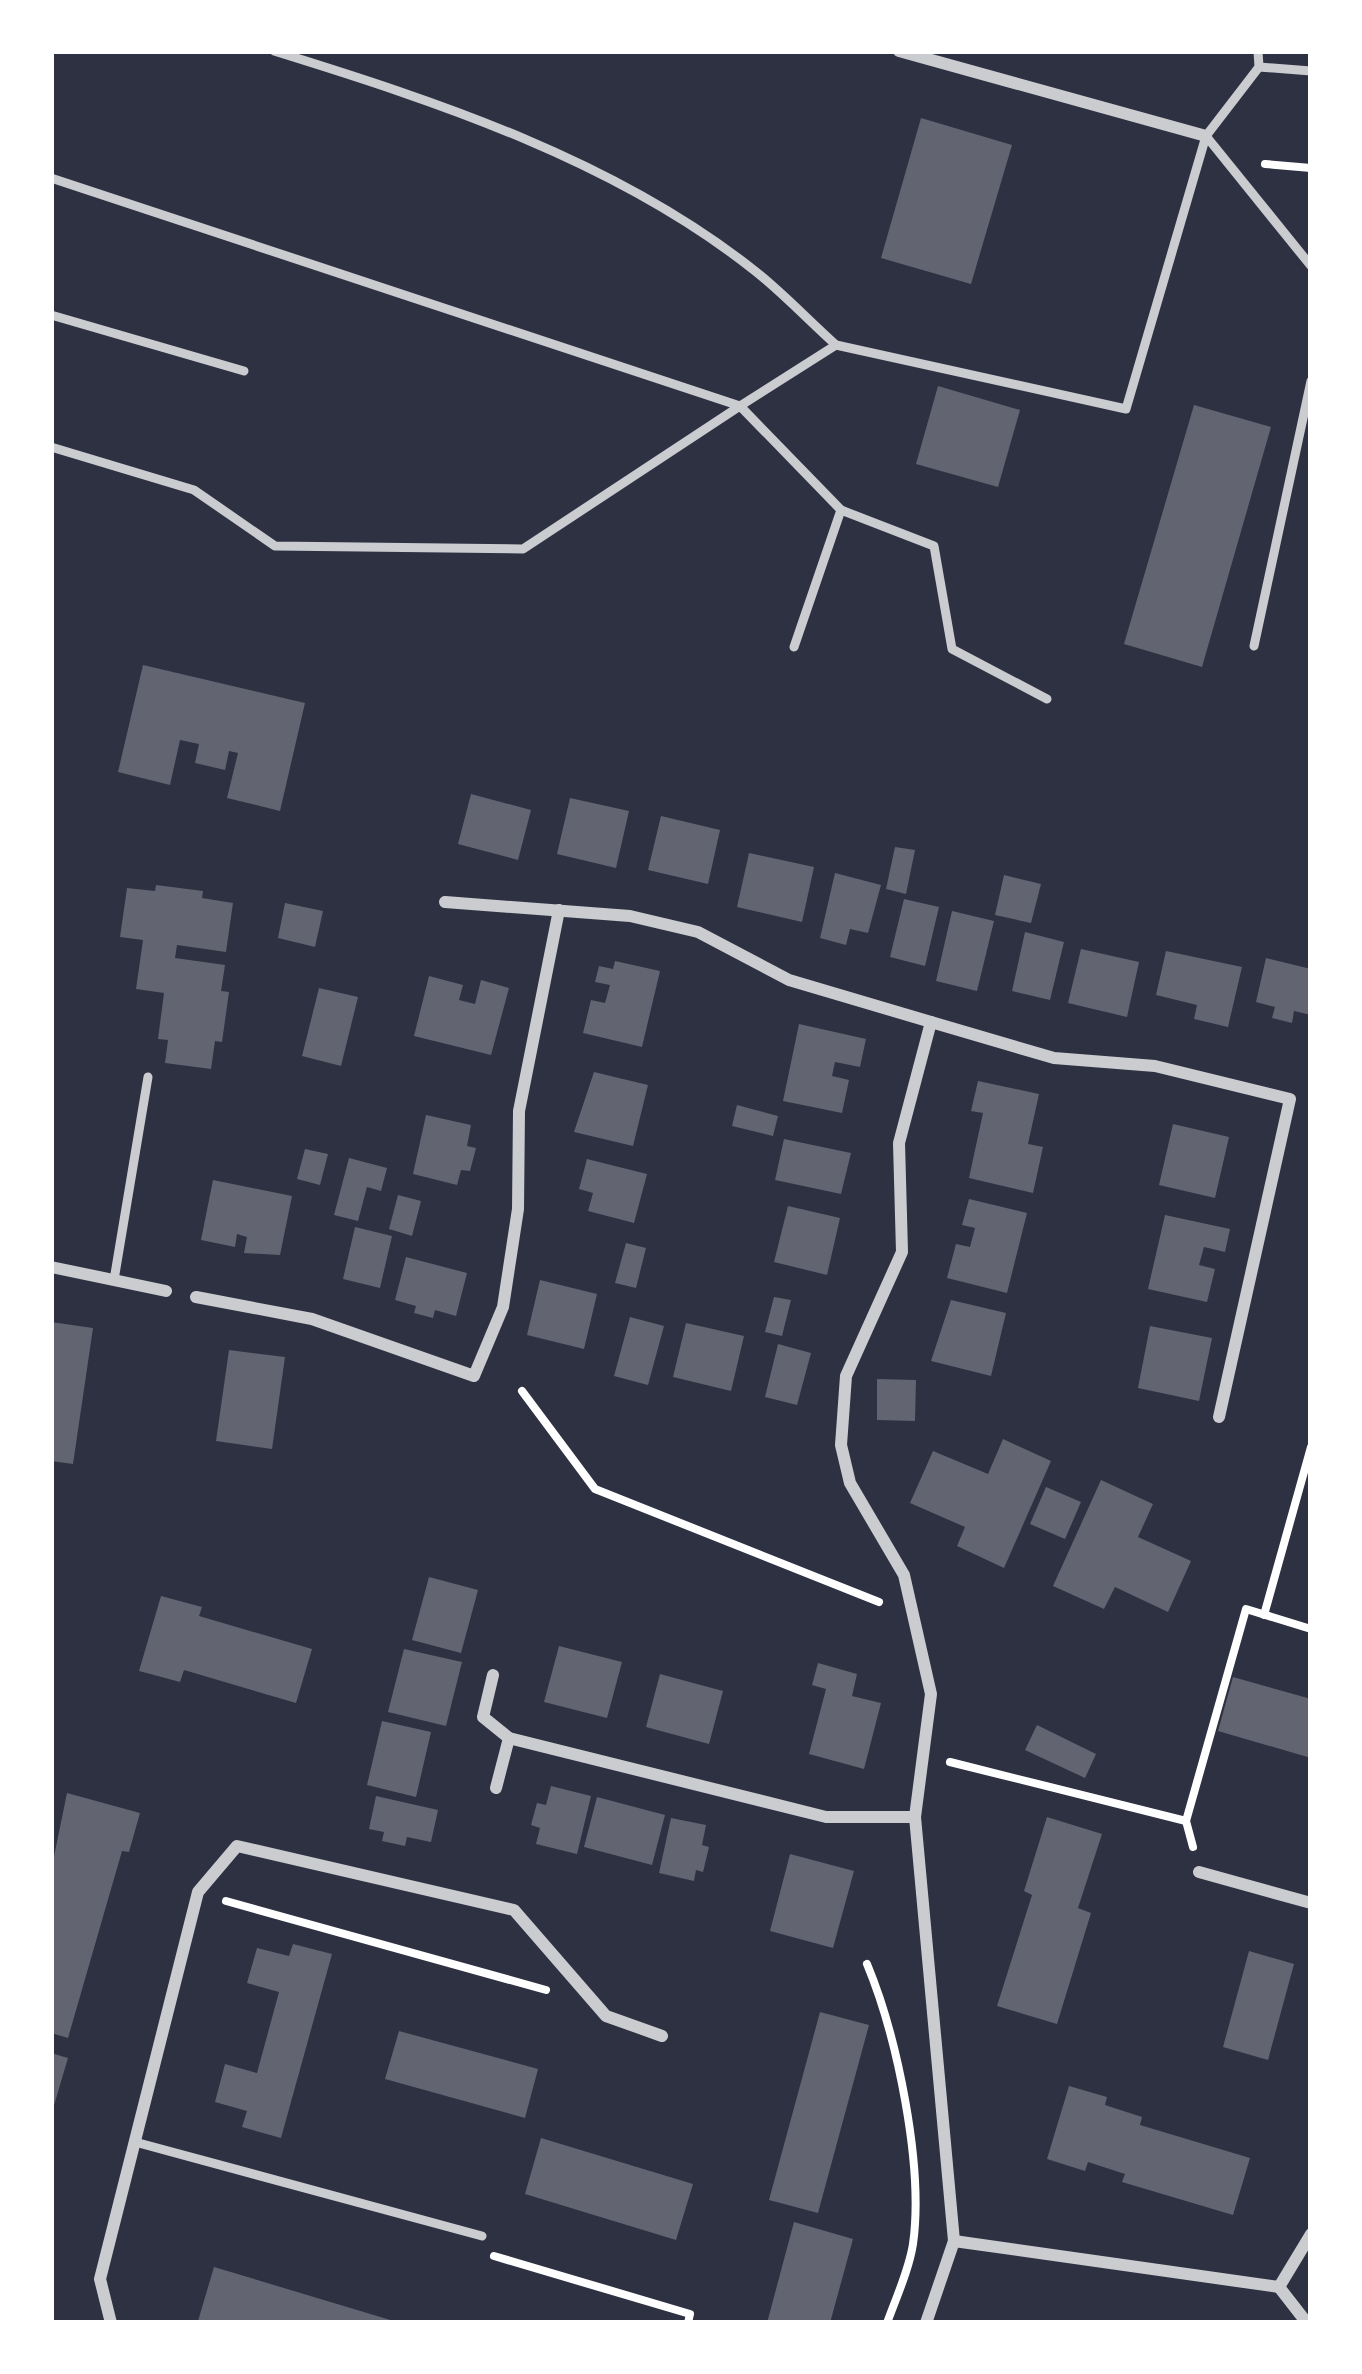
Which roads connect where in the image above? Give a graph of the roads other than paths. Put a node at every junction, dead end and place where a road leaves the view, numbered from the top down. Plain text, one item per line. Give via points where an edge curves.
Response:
1 (274, 51) edge
2 (899, 51) edge
3 (1258, 51) edge
4 (1259, 67) junction
5 (1311, 71) edge
6 (1206, 136) junction
7 (51, 178) edge
8 (1311, 266) edge
9 (51, 315) edge
10 (836, 345) junction
11 (244, 371) dead end
12 (1311, 381) edge
13 (740, 406) junction
14 (1307, 418) edge
15 (51, 447) edge
16 (841, 510) junction
17 (1254, 646) dead end
18 (794, 647) dead end
19 (1047, 700) dead end
20 (445, 902) dead end
21 (559, 910) junction
22 (932, 1022) junction
23 (148, 1077) dead end
24 (51, 1267) edge
25 (114, 1280) junction
26 (166, 1291) dead end
27 (196, 1297) dead end
28 (1219, 1417) dead end
29 (493, 1675) dead end
30 (509, 1738) junction
31 (496, 1788) dead end
32 (915, 1817) junction
33 (1198, 1872) road end
34 (1311, 1903) edge
35 (662, 2036) dead end
36 (135, 2142) junction
37 (1311, 2234) edge
38 (482, 2236) road end
39 (954, 2240) junction
40 (1279, 2287) junction
41 (112, 2323) edge
42 (926, 2323) edge
43 (1307, 2323) edge

1 - 10 lane via 544,147 659,207 754,270
2 - 6 street
3 - 4 lane
4 - 5 lane
4 - 6 lane
6 - 8 lane
6 - 10 lane via 1126,409
7 - 13 lane
9 - 11 lane
10 - 13 lane
12 - 14 lane
13 - 15 lane via 523,549 275,546 194,490
13 - 16 lane
14 - 17 lane
16 - 18 lane
16 - 19 lane via 934,546 952,650
20 - 21 street
21 - 22 street via 698,932 789,980
21 - 27 street via 519,1112 518,1209 503,1307 474,1376 312,1318
22 - 28 street via 1054,1058 1155,1066 1290,1099
22 - 32 street via 898,1143 902,1252 846,1376 841,1445 850,1483 904,1575 931,1694
23 - 25 lane
24 - 25 street
25 - 26 street
29 - 30 street via 483,1717
30 - 31 street
30 - 32 street via 826,1817
32 - 39 street
33 - 34 street
35 - 36 street via 606,2016 514,1910 237,1846 198,1892
36 - 38 lane
36 - 41 street via 100,2279
37 - 40 street
39 - 40 street
39 - 42 street
40 - 43 street

